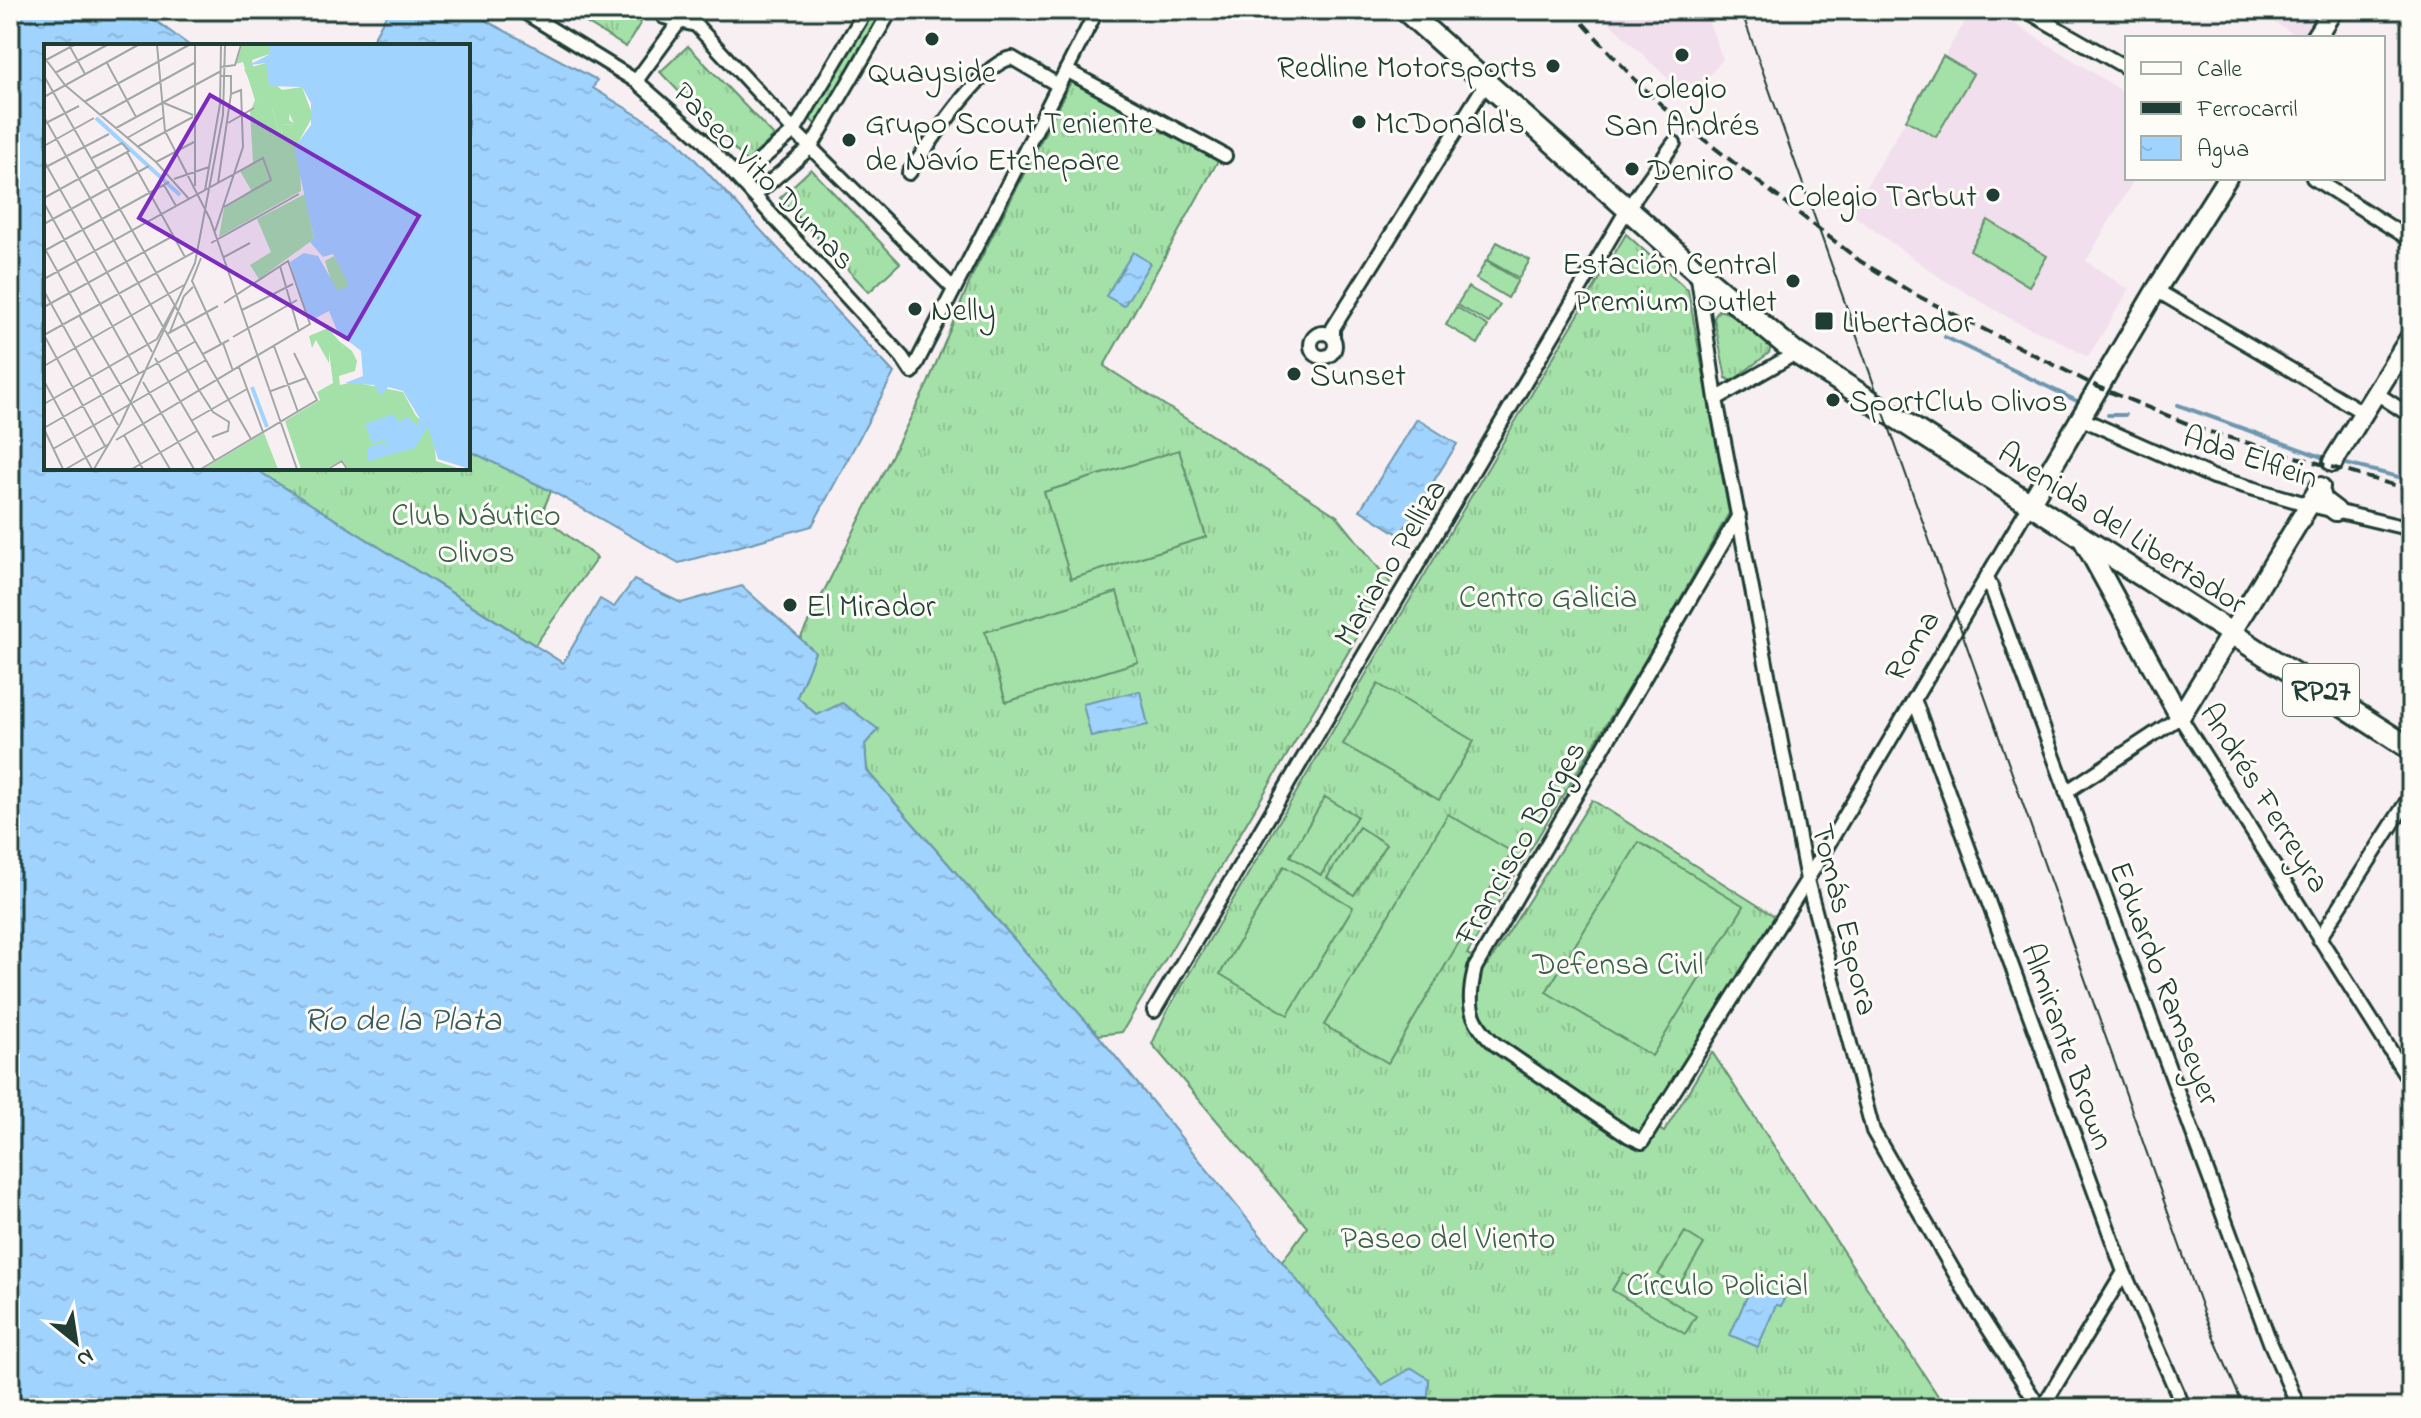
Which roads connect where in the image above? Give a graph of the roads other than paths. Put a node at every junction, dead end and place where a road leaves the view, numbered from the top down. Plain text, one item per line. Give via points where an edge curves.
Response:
1 (521, 10) edge
2 (658, 10) edge
3 (867, 10) edge
4 (1097, 10) edge
5 (1405, 10) edge
6 (2333, 10) edge
7 (2033, 12) edge
8 (888, 15) edge
9 (685, 16) edge
10 (2316, 36) edge
11 (2125, 67) edge
12 (1066, 70) junction
13 (636, 81) junction
14 (1486, 83) junction
15 (1058, 85) junction
16 (794, 131) junction
17 (1674, 143) dead end
18 (811, 147) junction
19 (1225, 156) dead end
20 (909, 173) dead end
21 (739, 179) junction
22 (2226, 180) edge
23 (2316, 180) edge
24 (755, 195) junction
25 (1628, 208) junction
26 (2411, 240) edge
27 (1697, 271) junction
28 (954, 289) junction
29 (2156, 290) junction
30 (1329, 333) dead end
31 (2411, 336) edge
32 (1796, 353) junction
33 (2376, 393) junction
34 (1716, 399) junction
35 (2364, 413) junction
36 (2411, 416) edge
37 (2080, 418) junction
38 (2333, 462) dead end
39 (2311, 495) junction
40 (2030, 504) junction
41 (2336, 511) joint
42 (1739, 515) junction
43 (2411, 529) edge
44 (2081, 536) junction
45 (1987, 576) junction
46 (2231, 631) junction
47 (1914, 699) junction
48 (2180, 717) junction
49 (2411, 749) edge
50 (2066, 792) junction
51 (2411, 795) edge
52 (1807, 880) junction
53 (2319, 939) junction
54 (1154, 1011) dead end
55 (2411, 1083) edge
56 (1642, 1142) joint
57 (2124, 1272) junction
58 (2041, 1408) edge
59 (2184, 1408) edge
60 (2299, 1408) edge

1 - 13 street, Paseo Vito Dumas
2 - 9 street via 664,17
3 - 8 street
3 - 16 street
4 - 12 street
5 - 14 main road, Avenida del Libertador / RP27
6 - 10 street
7 - 11 street
8 - 18 street
9 - 13 street
9 - 16 street
12 - 15 street
12 - 19 street
13 - 21 street, Paseo Vito Dumas
14 - 25 main road, Avenida del Libertador / RP27
14 - 30 street
15 - 20 street via 1012,58 1003,59 971,86
15 - 28 street
16 - 18 street
16 - 21 street
17 - 25 street, Mariano Pelliza
18 - 24 street
18 - 28 street
21 - 24 street, Paseo Vito Dumas
22 - 29 street, Roma
23 - 26 street
24 - 28 street, Paseo Vito Dumas via 912,372
25 - 27 main road, Avenida del Libertador / RP27
25 - 54 street, Mariano Pelliza
27 - 32 main road, Avenida del Libertador / RP27
27 - 34 street, Tomás Espora
29 - 35 street
29 - 37 street, Roma
31 - 33 street
32 - 34 street
32 - 40 main road, Avenida del Libertador / RP27
33 - 35 street
33 - 36 street
34 - 42 street, Tomás Espora
35 - 38 street
37 - 39 street, Ada Elflein via 2213,477
37 - 40 street, Roma
39 - 41 street
39 - 46 street
40 - 44 main road, Avenida del Libertador / RP27
40 - 45 street, Roma
41 - 43 street, Ada Elflein
42 - 52 street, Tomás Espora
42 - 56 street, Francisco Borges via 1475,968 1470,991 1470,1010 1495,1044
44 - 46 main road, Avenida del Libertador / RP27
44 - 48 street, Andrés Ferreyra
45 - 47 street, Roma
45 - 50 street, Eduardo Ramseyer
46 - 48 street
46 - 49 main road, Avenida del Libertador / RP27
47 - 52 street, Roma
47 - 57 street, Almirante Brown
48 - 50 street
48 - 53 street, Andrés Ferreyra
50 - 60 street, Eduardo Ramseyer
51 - 53 street
52 - 56 street, Roma
52 - 58 street, Tomás Espora via 1873,1131 1972,1303
53 - 55 street, Andrés Ferreyra
57 - 58 street
57 - 59 street, Almirante Brown

